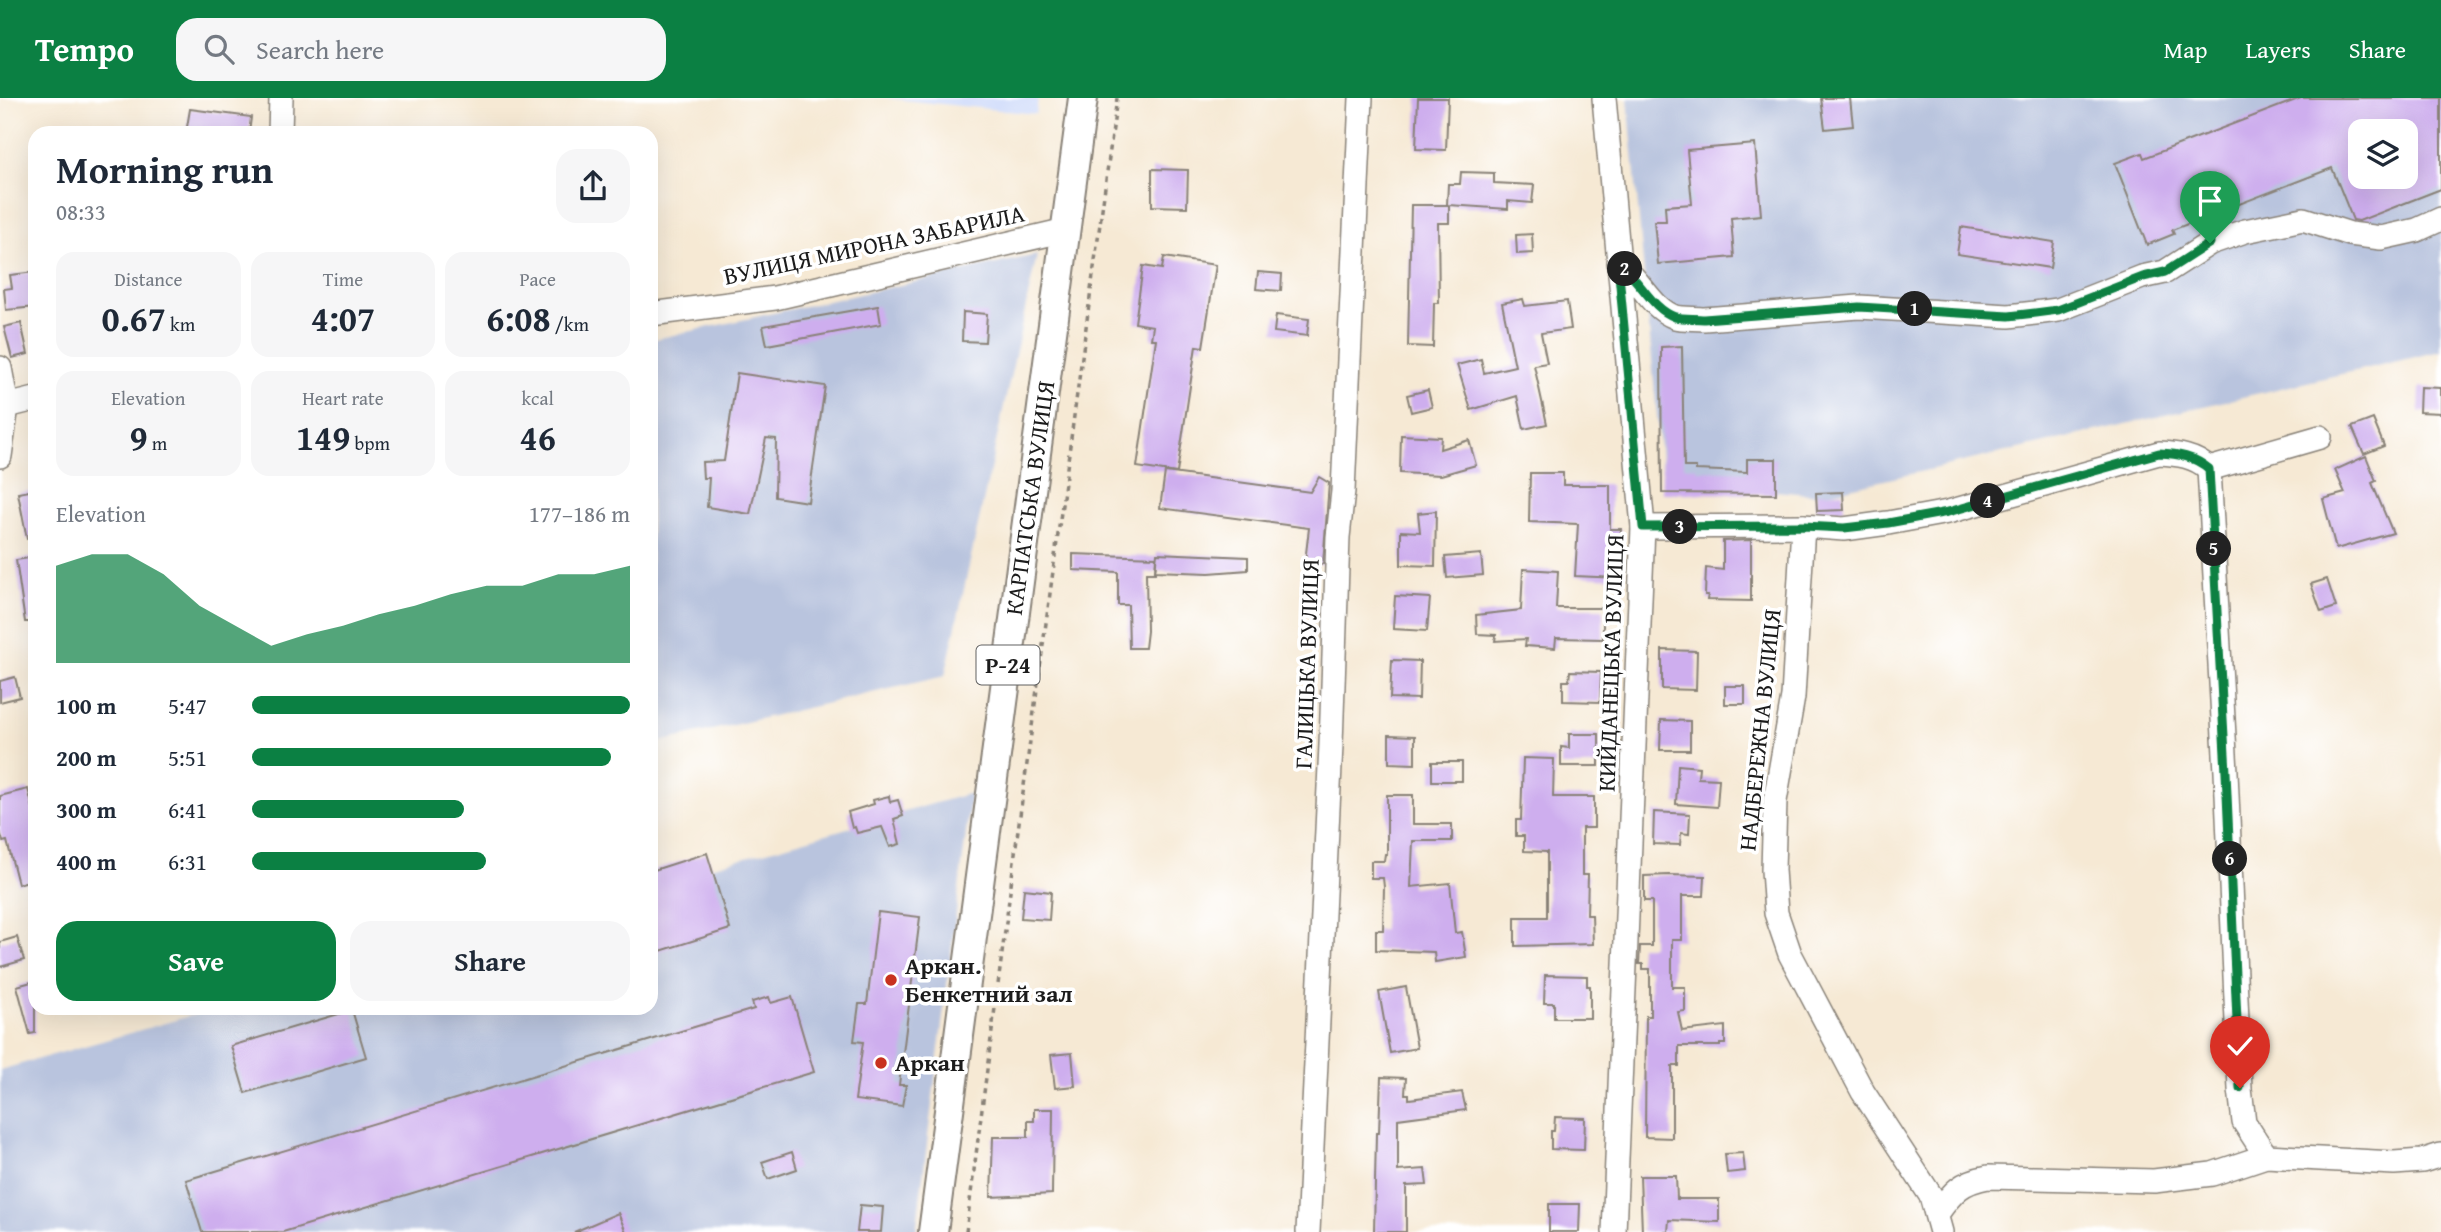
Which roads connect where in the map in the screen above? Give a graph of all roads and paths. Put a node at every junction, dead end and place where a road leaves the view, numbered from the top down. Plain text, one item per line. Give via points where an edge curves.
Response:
1 (281, 98) edge
2 (1083, 98) edge
3 (1117, 98) edge
4 (1361, 98) edge
5 (1604, 98) edge
6 (280, 126) edge
7 (2441, 219) edge
8 (1066, 230) junction
9 (1618, 264) junction
10 (658, 313) edge
11 (0, 368) edge
12 (28, 401) edge
13 (4, 409) edge
14 (2320, 437) dead end
15 (0, 456) edge
16 (2209, 469) junction
17 (1803, 526) junction
18 (1643, 527) junction
19 (2266, 1156) junction
20 (2441, 1156) edge
21 (1939, 1223) edge
22 (933, 1232) edge
23 (966, 1232) edge
24 (1308, 1232) edge
25 (1614, 1232) edge

1 - 6 street
2 - 8 main road, КАРПАТСЬКА ВУЛИЦЯ / Р-24
3 - 23 path
4 - 24 street, ГАЛИЦЬКА ВУЛИЦЯ
5 - 9 street, КИЙДАНЕЦЬКА ВУЛИЦЯ
7 - 9 street via 2381,238 2303,219 2245,230 2210,243 2165,272 2058,310 2009,316 1859,307 1678,318 1662,311
8 - 10 street, ВУЛИЦЯ МИРОНА ЗАБАРИЛА via 775,298
8 - 22 main road, КАРПАТСЬКА ВУЛИЦЯ / Р-24
9 - 18 street, КИЙДАНЕЦЬКА ВУЛИЦЯ
11 - 13 street
12 - 13 street
13 - 15 street
14 - 16 street
16 - 17 street via 2179,454 2159,453 1948,512 1844,528
16 - 19 street via 2240,1088 2244,1122
17 - 18 street
17 - 21 street, НАДБЕРЕЖНА ВУЛИЦЯ via 1793,697 1775,801 1776,913 1790,954 1863,1092 1922,1180
18 - 25 street, КИЙДАНЕЦЬКА ВУЛИЦЯ
19 - 20 street via 2394,1163
19 - 21 street via 2212,1174 2154,1181 1969,1180 1952,1193

